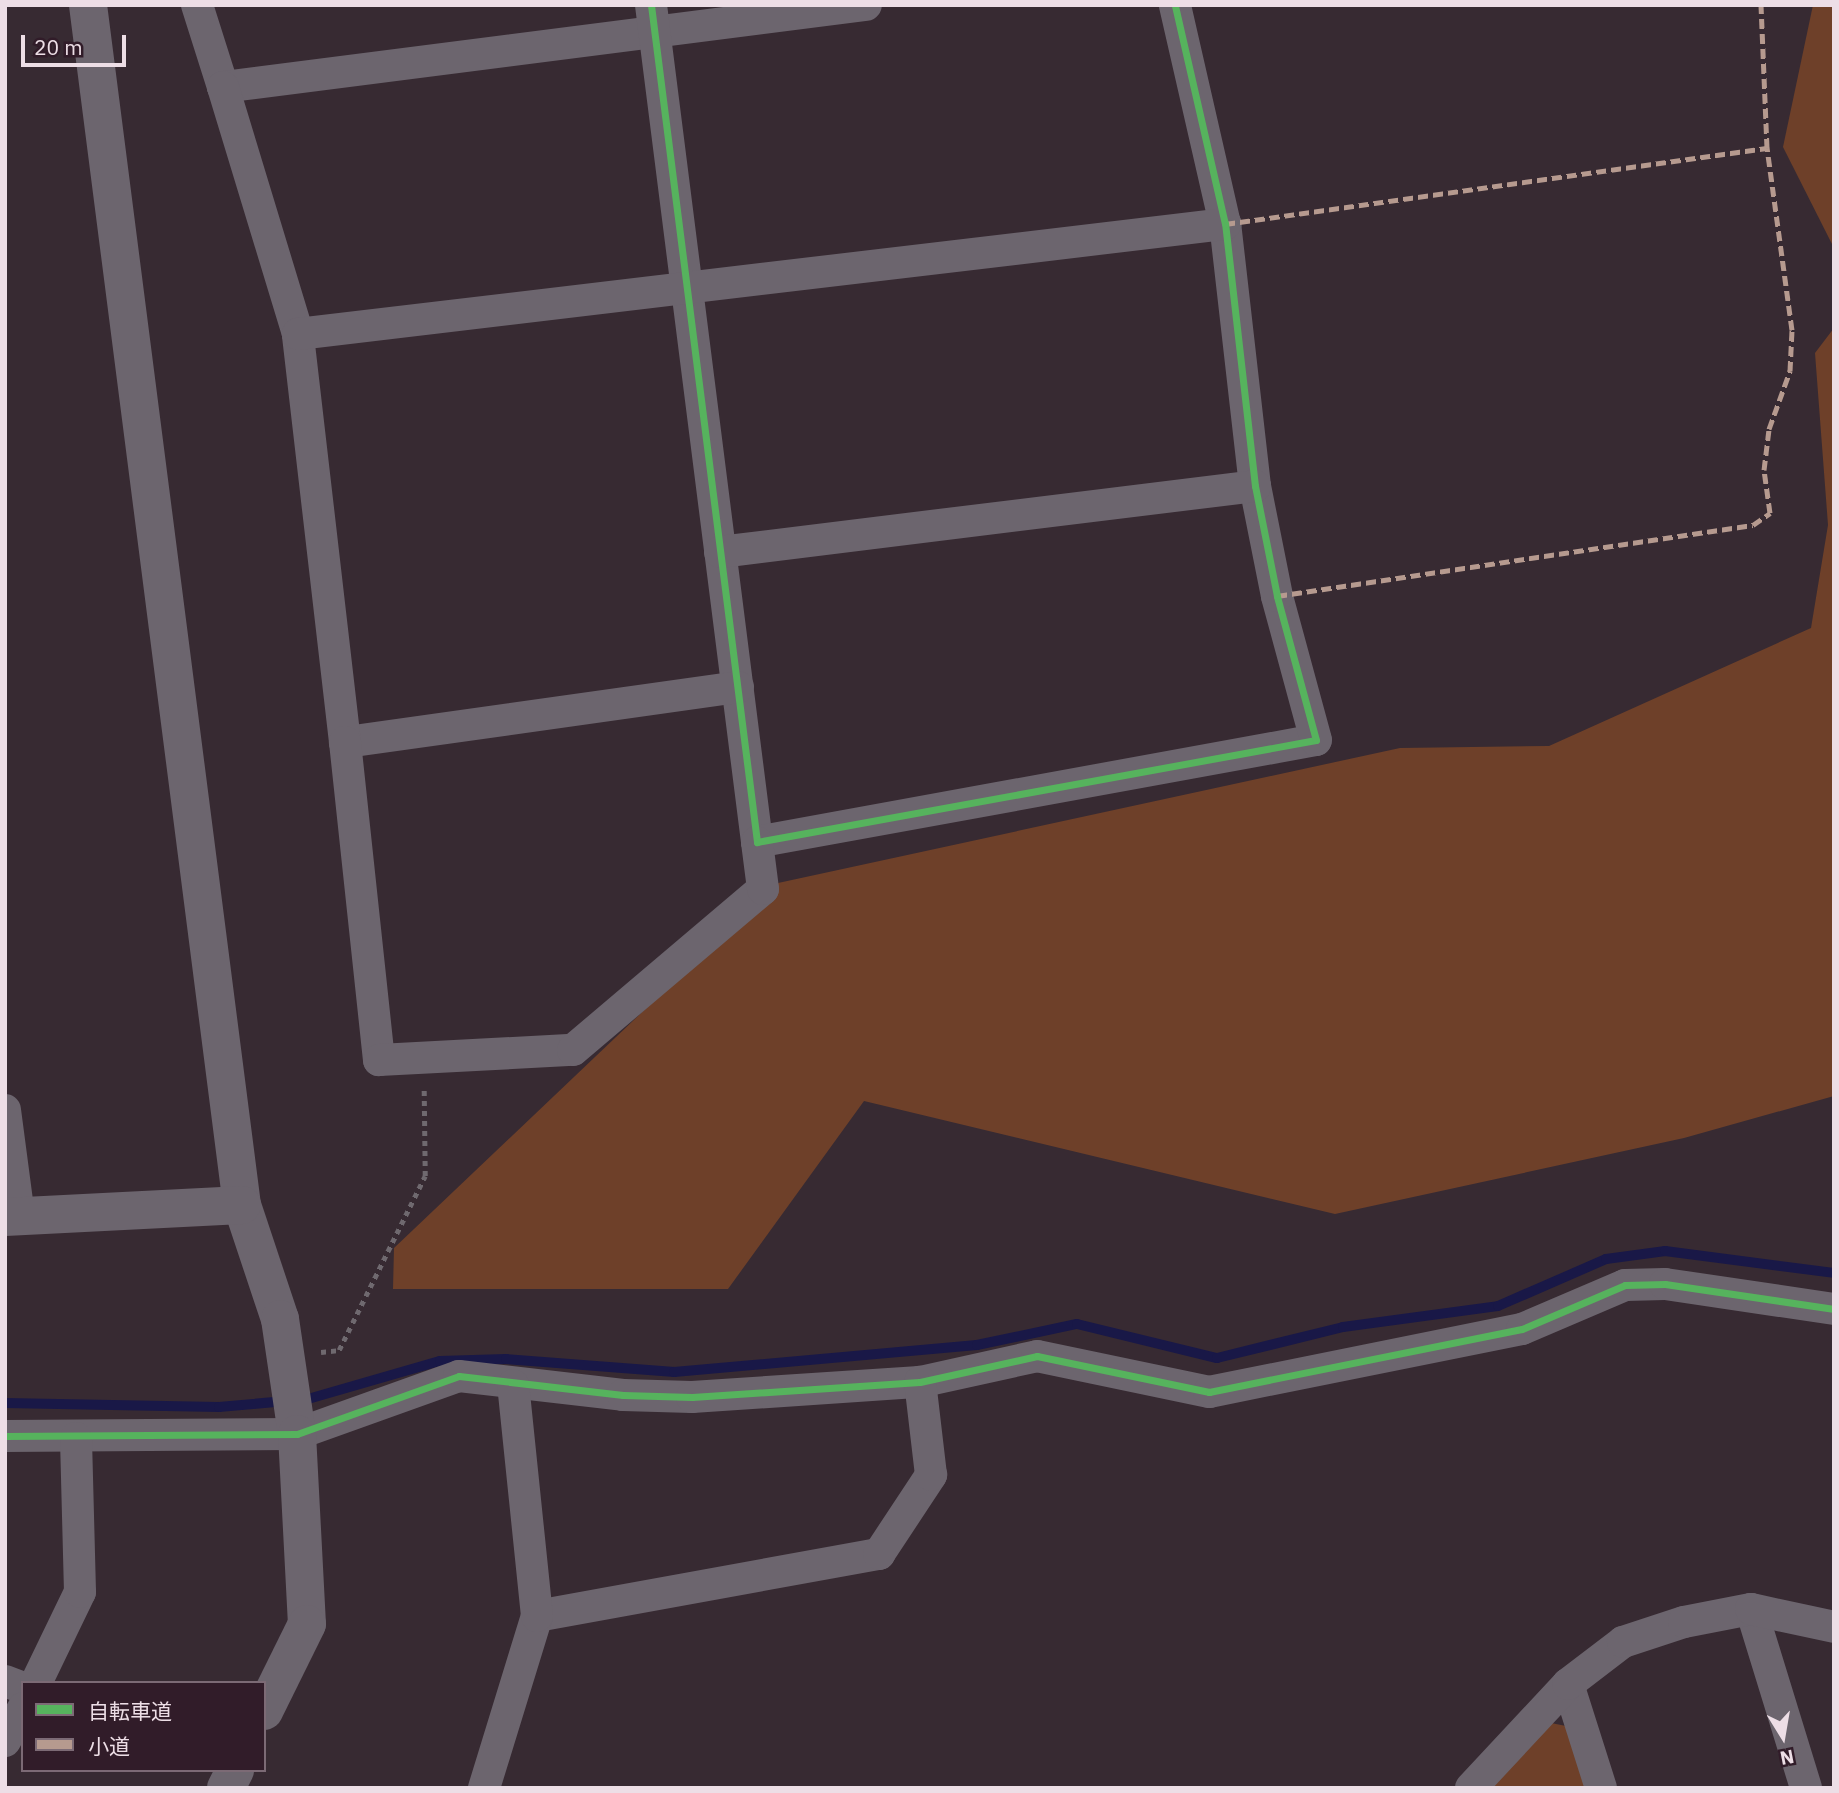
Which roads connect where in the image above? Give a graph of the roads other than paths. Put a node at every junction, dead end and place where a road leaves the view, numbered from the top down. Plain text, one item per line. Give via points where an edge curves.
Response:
1 (88, 5) edge
2 (197, 5) edge
3 (866, 5) edge
4 (1175, 5) edge
5 (653, 19) edge
6 (223, 87) junction
7 (1226, 223) junction
8 (687, 289) junction
9 (298, 334) junction
10 (1255, 486) junction
11 (720, 552) junction
12 (738, 687) junction
13 (345, 742) junction
14 (757, 842) junction
15 (5, 1110) edge
16 (242, 1205) junction
17 (12, 1216) edge
18 (1834, 1309) edge
19 (919, 1382) junction
20 (513, 1385) junction
21 (291, 1394) junction
22 (5, 1436) edge
23 (76, 1438) junction
24 (1751, 1609) junction
25 (537, 1616) junction
26 (1834, 1627) edge
27 (37, 1681) edge
28 (1568, 1684) junction
29 (266, 1707) edge
30 (21, 1712) edge
31 (5, 1741) edge
32 (234, 1772) edge
33 (226, 1788) edge
34 (484, 1788) edge
35 (1471, 1788) edge
36 (1601, 1788) edge
37 (1806, 1788) edge

1 - 16 street
2 - 6 street
3 - 5 street
4 - 7 street
5 - 6 street
5 - 8 street
6 - 9 street
7 - 8 street
7 - 10 street
8 - 9 street
8 - 11 street
9 - 13 street
10 - 11 street
10 - 14 street via 1276,596 1316,740
11 - 12 street
12 - 13 street
12 - 14 street
13 - 14 street via 379,1060 573,1050 763,888
15 - 17 street
16 - 17 street
16 - 21 street via 280,1320
18 - 19 street via 1665,1284 1625,1285 1521,1329 1209,1392 1037,1356
19 - 20 street via 692,1397
19 - 25 street via 931,1475 879,1554
20 - 21 street via 459,1376
20 - 25 street
21 - 23 street
21 - 29 street via 307,1624
22 - 23 street
23 - 27 street via 80,1592
24 - 26 street
24 - 28 street via 1684,1622 1623,1642
24 - 37 street
25 - 34 street
28 - 35 street
28 - 36 street
30 - 31 street
32 - 33 street

